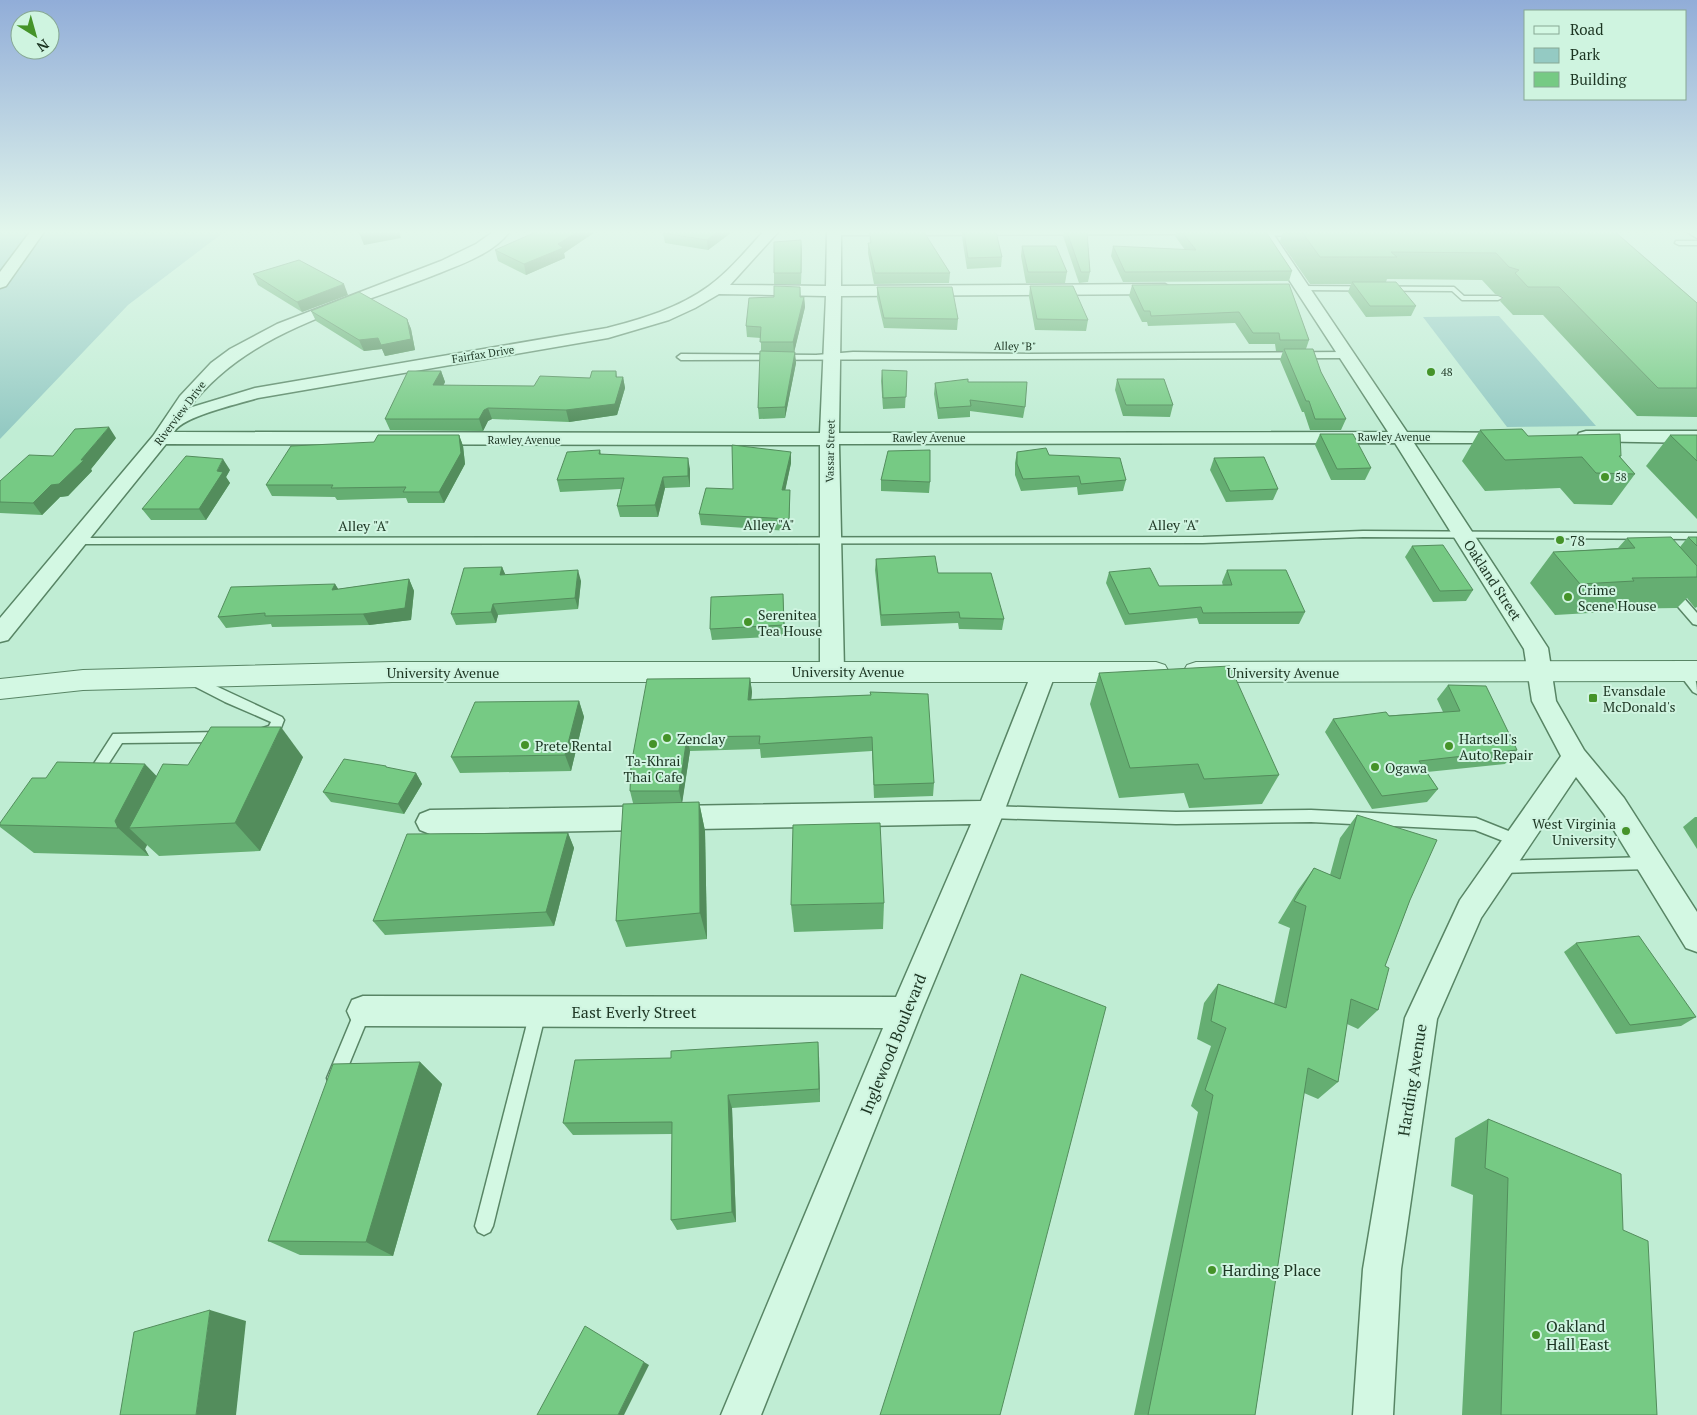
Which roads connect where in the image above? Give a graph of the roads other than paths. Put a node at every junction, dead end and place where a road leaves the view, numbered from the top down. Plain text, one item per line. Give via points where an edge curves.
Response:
1 (362, 298) edge
2 (701, 298) edge
3 (834, 298) edge
4 (1303, 298) edge
5 (1348, 355) junction
6 (833, 356) junction
7 (681, 357) dead end
8 (165, 431) junction
9 (1400, 437) junction
10 (1527, 437) edge
11 (1566, 437) edge
12 (1697, 437) edge
13 (830, 439) junction
14 (1463, 535) junction
15 (1626, 536) junction
16 (1697, 536) edge
17 (831, 538) junction
18 (76, 541) junction
19 (1638, 550) edge
20 (1661, 578) edge
21 (1697, 621) edge
22 (0, 634) edge
23 (832, 670) junction
24 (1044, 672) junction
25 (1539, 672) junction
26 (185, 676) junction
27 (1692, 677) edge
28 (0, 689) edge
29 (209, 737) junction
30 (201, 754) edge
31 (1575, 757) junction
32 (83, 781) edge
33 (990, 812) junction
34 (430, 822) dead end
35 (1516, 840) junction
36 (1650, 864) junction
37 (1498, 867) junction
38 (1697, 938) edge
39 (363, 1011) joint
40 (538, 1012) junction
41 (905, 1013) junction
42 (329, 1094) edge
43 (484, 1226) dead end
44 (741, 1415) edge
45 (1373, 1415) edge

1 - 8 street, Riverview Drive via 275,332 243,349 218,366 194,390
2 - 8 street, Fairfax Drive via 683,309 646,323 599,334 265,391 206,408
3 - 6 street, Vassar Street
4 - 5 street, Oakland Street
5 - 6 lane, Alley "B"
5 - 9 street, Oakland Street
6 - 7 lane, Alley "B"
6 - 13 street, Vassar Street
8 - 13 street, Rawley Avenue via 382,440
8 - 18 street, Riverview Drive
9 - 10 street, Rawley Avenue
9 - 13 street, Rawley Avenue
9 - 14 street, Oakland Street
11 - 12 street
13 - 17 street, Vassar Street
14 - 15 lane, Alley "A"
14 - 17 lane, Alley "A" via 1362,534 1203,540
14 - 25 street, Oakland Street via 1536,648
15 - 16 lane, Alley "A"
15 - 19 lane
17 - 18 lane, Alley "A"
17 - 23 street, Vassar Street
18 - 22 street, Riverview Drive
20 - 21 lane
23 - 24 street, University Avenue
23 - 26 street, University Avenue
24 - 25 street, University Avenue
24 - 33 street, Inglewood Boulevard
25 - 27 street, University Avenue
25 - 31 street, Oakland Street via 1544,701
26 - 28 street, University Avenue via 83,680
26 - 29 lane via 278,720 274,729 254,737
29 - 30 lane
29 - 32 lane via 118,738 92,777
31 - 35 street, Harding Avenue
31 - 36 street, Oakland Street via 1614,806
33 - 34 street
33 - 35 lane via 1176,818 1311,816 1476,824
33 - 41 street, Inglewood Boulevard
35 - 37 street, Harding Avenue
36 - 37 lane
36 - 38 street, Oakland Street
37 - 45 street, Harding Avenue via 1470,909 1422,1018 1382,1269
39 - 40 street, East Everly Street
39 - 42 lane
40 - 41 street, East Everly Street
40 - 43 lane
41 - 44 street, Inglewood Boulevard

